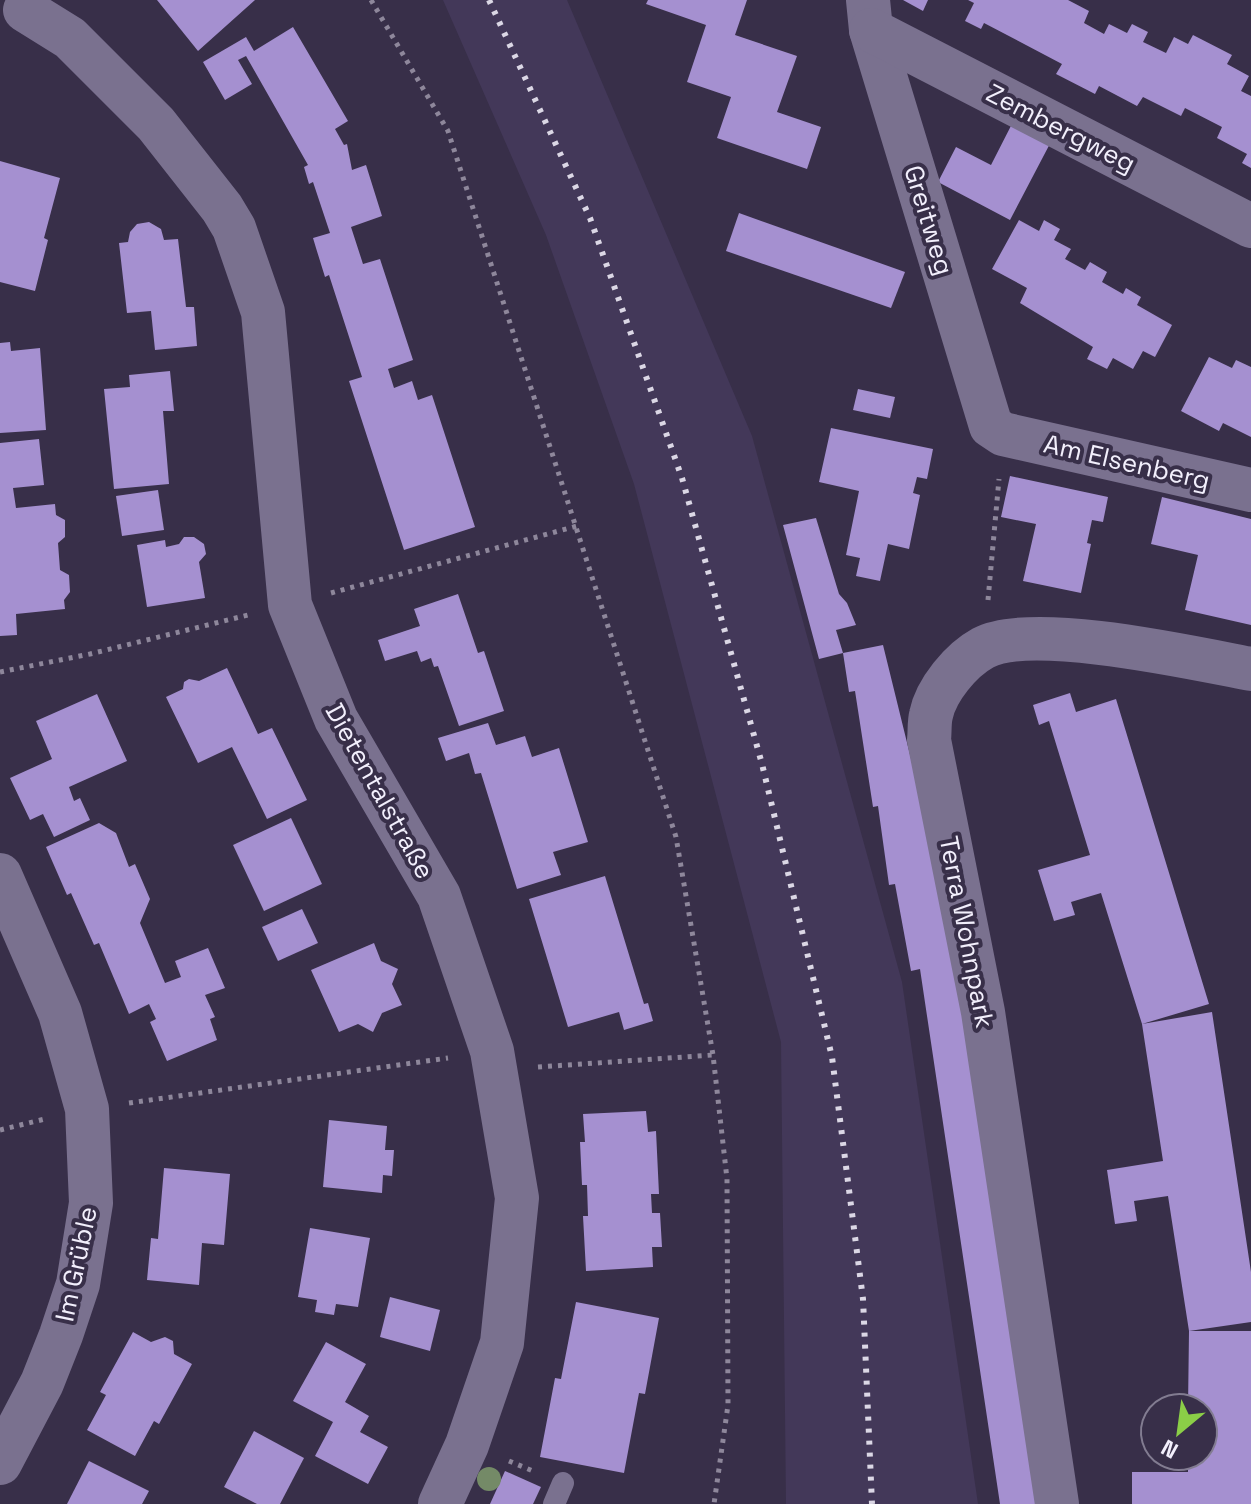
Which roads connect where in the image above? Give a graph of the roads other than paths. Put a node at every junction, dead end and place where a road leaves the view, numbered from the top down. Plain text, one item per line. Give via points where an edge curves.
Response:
1 (17, 14) edge
2 (870, 15) edge
3 (1251, 226) edge
4 (1003, 434) joint
5 (1251, 490) edge
6 (1251, 669) edge
7 (0, 875) edge
8 (0, 1463) edge
9 (440, 1504) edge
10 (1057, 1504) edge

1 - 9 street, Dietentalstraße via 70,38 156,124 234,228 263,312 290,605 336,719 439,896 492,1051 517,1198 502,1343
2 - 3 street, Zembergweg
2 - 4 street, Greitweg via 991,426
4 - 5 street, Am Elsenberg
6 - 10 street, Terra Wohnpark via 1148,649 1024,637 984,647 944,686 931,713 929,740 983,1012
7 - 8 street, Im Grüble via 56,1003 87,1109 91,1203 78,1284 42,1383

